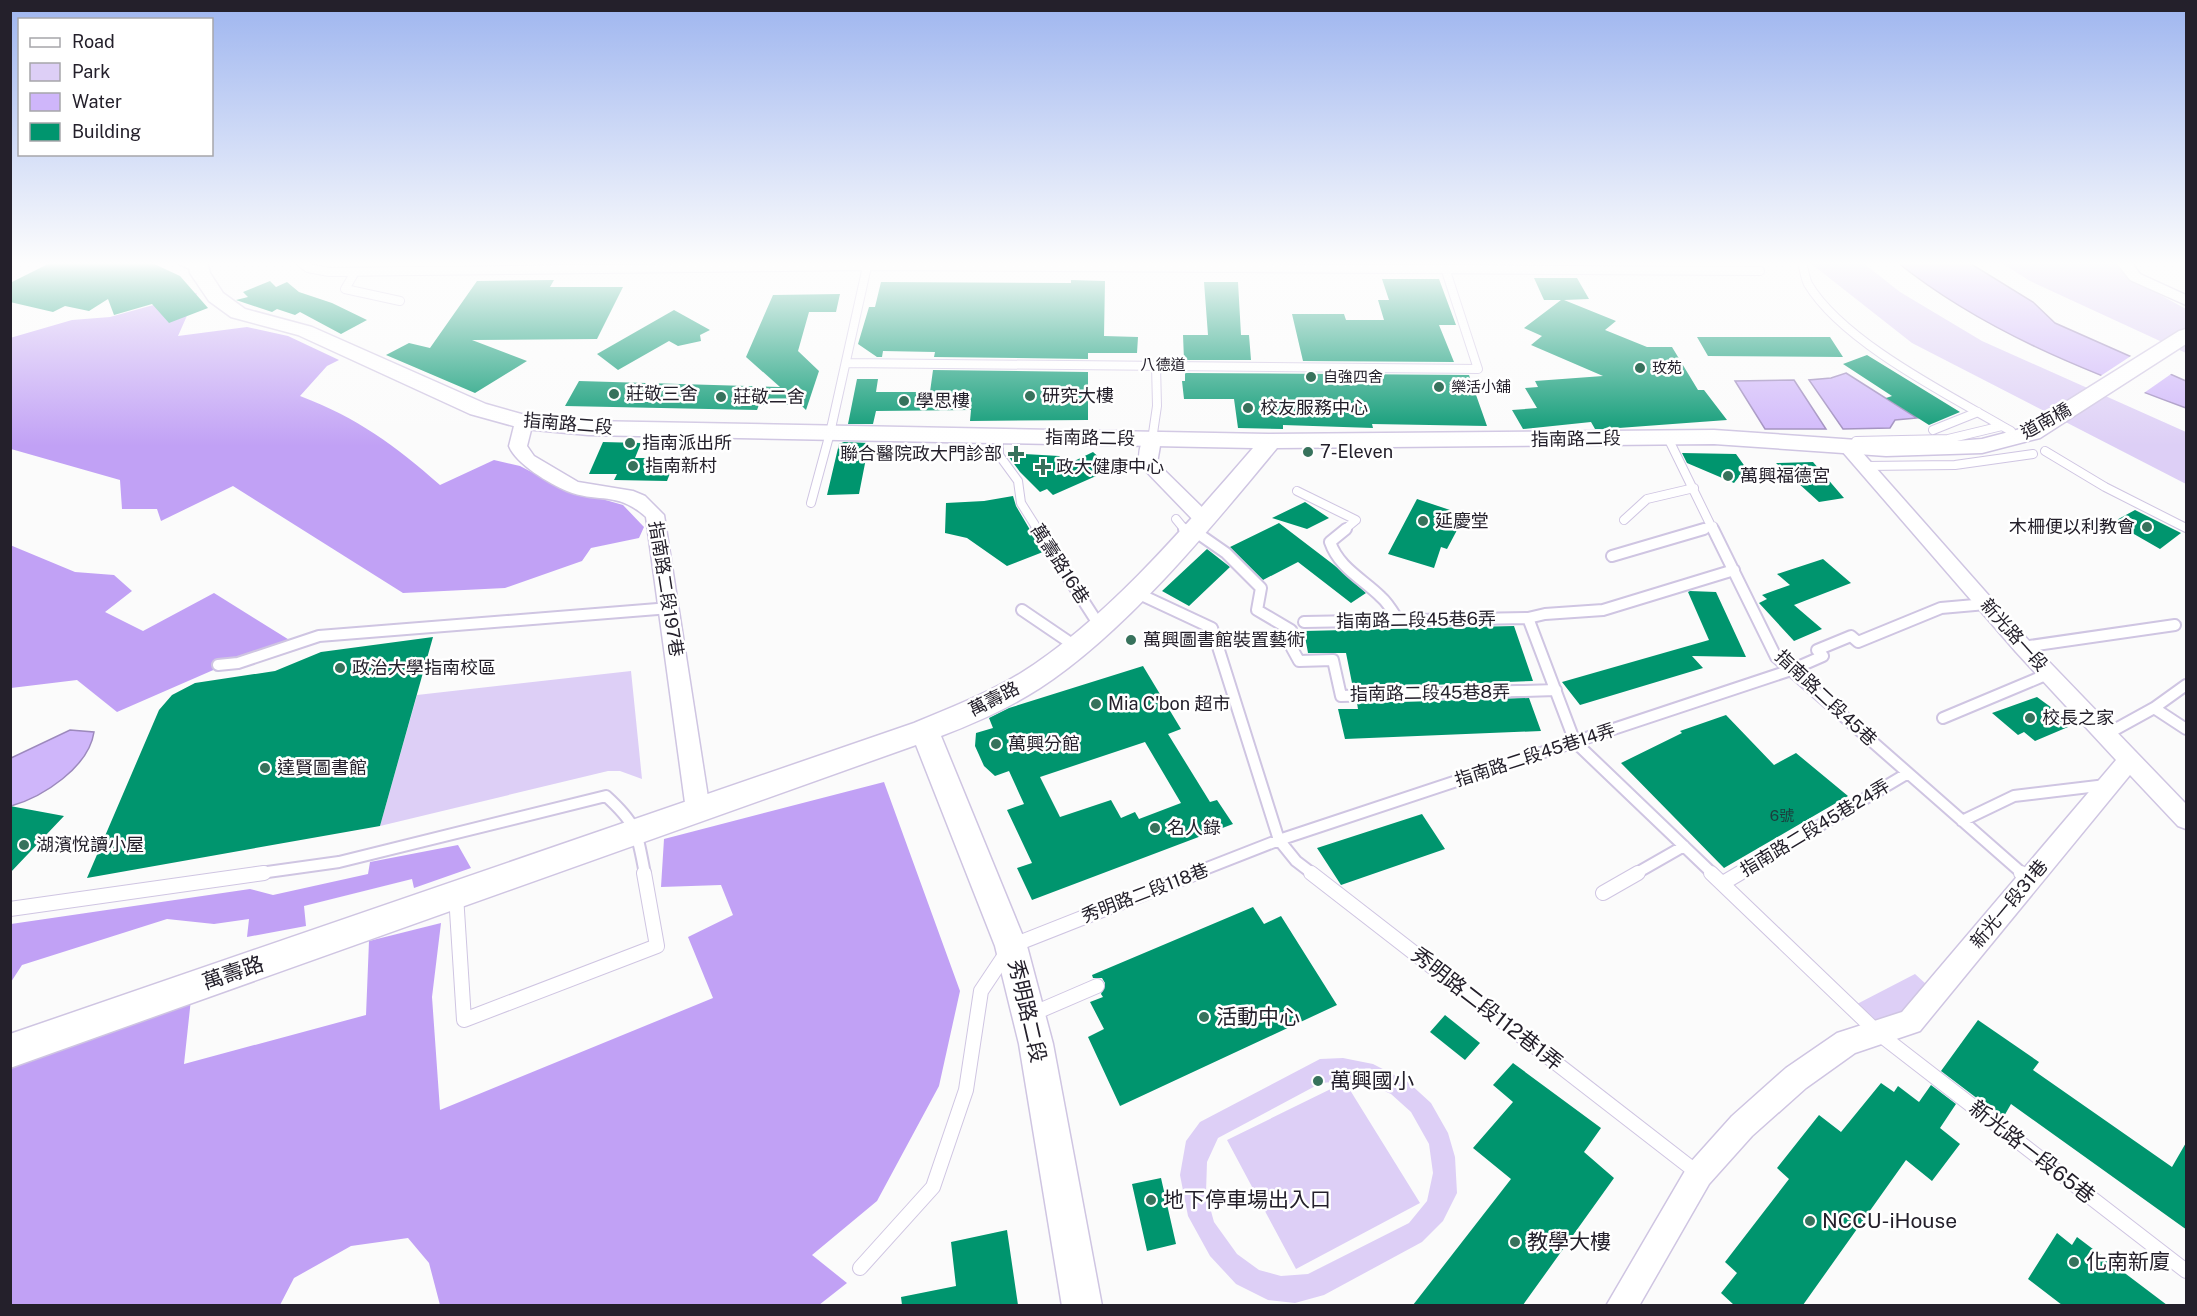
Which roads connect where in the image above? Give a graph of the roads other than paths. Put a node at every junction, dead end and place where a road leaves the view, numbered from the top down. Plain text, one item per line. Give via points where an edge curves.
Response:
1 (277, 323) edge
2 (855, 323) edge
3 (1464, 323) edge
4 (1848, 323) edge
5 (2187, 335) edge
6 (847, 363) junction
7 (1156, 365) junction
8 (1978, 412) junction
9 (524, 422) junction
10 (2002, 426) junction
11 (1933, 429) dead end
12 (2011, 431) dead end
13 (830, 433) junction
14 (999, 436) junction
15 (1668, 438) junction
16 (1152, 440) junction
17 (1271, 441) junction
18 (1847, 446) junction
19 (1886, 449) joint
20 (2045, 451) dead end
21 (2032, 454) dead end
22 (1864, 466) junction
23 (1694, 488) junction
24 (1297, 491) dead end
25 (811, 503) dead end
26 (1624, 520) dead end
27 (1190, 525) junction
28 (1713, 526) junction
29 (2187, 528) edge
30 (1612, 556) dead end
31 (1734, 570) junction
32 (1135, 592) junction
33 (1986, 604) junction
34 (670, 608) junction
35 (1022, 610) dead end
36 (1528, 618) junction
37 (1398, 620) junction
38 (1304, 622) dead end
39 (1099, 625) junction
40 (2175, 625) dead end
41 (1075, 646) junction
42 (2023, 647) junction
43 (218, 665) dead end
44 (1791, 670) junction
45 (2048, 674) junction
46 (2187, 685) edge
47 (1556, 690) junction
48 (2154, 708) junction
49 (1943, 718) dead end
50 (2187, 729) edge
51 (924, 730) junction
52 (2105, 735) junction
53 (1575, 742) junction
54 (2129, 760) junction
55 (1908, 773) junction
56 (2109, 785) junction
57 (698, 810) junction
58 (2187, 819) edge
59 (1962, 821) junction
60 (637, 831) junction
61 (1279, 840) junction
62 (1684, 846) junction
63 (2029, 880) junction
64 (1723, 883) junction
65 (1603, 893) dead end
66 (456, 895) junction
67 (10, 909) edge
68 (1011, 946) junction
69 (1097, 986) dead end
70 (1029, 1016) junction
71 (1878, 1033) junction
72 (10, 1052) edge
73 (1699, 1174) junction
74 (860, 1268) dead end
75 (2187, 1270) edge
76 (1082, 1305) edge
77 (1621, 1305) edge

1 - 9 street, 指南路二段 via 305,331 455,400
2 - 6 lane
3 - 7 lane, 八德道 via 1479,369
4 - 8 lane via 1913,374
5 - 19 street, 道南橋 via 2032,433 1982,446
6 - 7 lane, 八德道
6 - 13 lane
7 - 16 lane via 1157,406
8 - 10 lane
8 - 11 lane
9 - 13 street, 指南路二段 via 588,428
9 - 34 street, 指南路二段197巷 via 518,446 528,460 573,487 626,495 649,508 658,526
10 - 12 lane
10 - 18 lane via 1949,440 1843,441
13 - 14 street, 指南路二段
13 - 25 lane
14 - 16 street, 指南路二段
14 - 39 lane, 萬壽路16巷 via 999,455 1018,481 1021,503
15 - 17 street, 指南路二段
15 - 18 street, 指南路二段 via 1714,437
15 - 23 lane, 指南路二段45巷
16 - 17 street, 指南路二段
16 - 27 street via 1148,464
17 - 27 street, 萬壽路
18 - 19 street, 指南路二段
18 - 22 street, 新光路一段
20 - 29 lane via 2104,487
21 - 22 lane via 1972,464
22 - 33 street, 新光路一段
23 - 26 lane via 1647,499
23 - 28 lane, 指南路二段45巷
24 - 37 lane via 1356,520 1330,542 1334,554 1383,598
27 - 32 street, 萬壽路
27 - 47 lane, 指南路二段45巷8弄 via 1261,588 1257,610 1291,630 1288,641 1299,661 1333,660 1341,696
28 - 30 lane
28 - 31 lane, 指南路二段45巷
31 - 36 lane, 指南路二段45巷6弄 via 1603,610
31 - 44 lane, 指南路二段45巷 via 1776,657
32 - 39 street, 萬壽路
32 - 61 lane via 1212,628
33 - 42 street, 新光路一段
33 - 44 lane, 指南路二段45巷14弄 via 1941,608 1858,642 1851,636 1817,650 1823,656
34 - 43 lane via 319,636 238,663
34 - 57 street, 指南路二段197巷
35 - 41 lane
36 - 37 lane, 指南路二段45巷6弄
36 - 47 lane
37 - 38 lane, 指南路二段45巷6弄
39 - 41 street, 萬壽路
40 - 42 lane
41 - 51 street, 萬壽路 via 1020,687
42 - 45 street, 新光路一段
44 - 53 lane, 指南路二段45巷14弄
44 - 55 lane, 指南路二段45巷
45 - 49 lane
45 - 52 street, 新光路一段
46 - 48 lane
47 - 53 lane
48 - 50 lane
48 - 52 lane
51 - 57 street, 萬壽路
51 - 68 street, 秀明路二段
52 - 54 street, 新光路一段
53 - 61 lane, 指南路二段45巷14弄
53 - 62 lane
54 - 56 street, 新光一段31巷
54 - 58 street, 新光路一段
55 - 59 lane, 指南路二段45巷
55 - 64 lane, 指南路二段45巷24弄
56 - 59 lane via 2014,796
56 - 63 street, 新光一段31巷
57 - 60 street, 萬壽路
59 - 63 lane, 指南路二段45巷
60 - 66 street, 萬壽路
60 - 66 lane via 657,946 464,1020
60 - 67 lane via 627,815 606,796 339,862
61 - 68 lane, 秀明路二段118巷
61 - 73 lane, 秀明路二段112巷1弄 via 1296,861
62 - 64 lane
62 - 65 lane
63 - 71 street, 新光一段31巷 via 1911,1022
64 - 71 lane
66 - 72 street, 萬壽路
68 - 70 street, 秀明路二段
68 - 74 lane via 981,991 966,1090 933,1187
69 - 70 lane
70 - 76 street, 秀明路二段
71 - 73 street, 新光一段31巷 via 1847,1042 1796,1078 1742,1126
71 - 75 lane, 新光路一段65巷
73 - 77 street, 新光一段31巷

